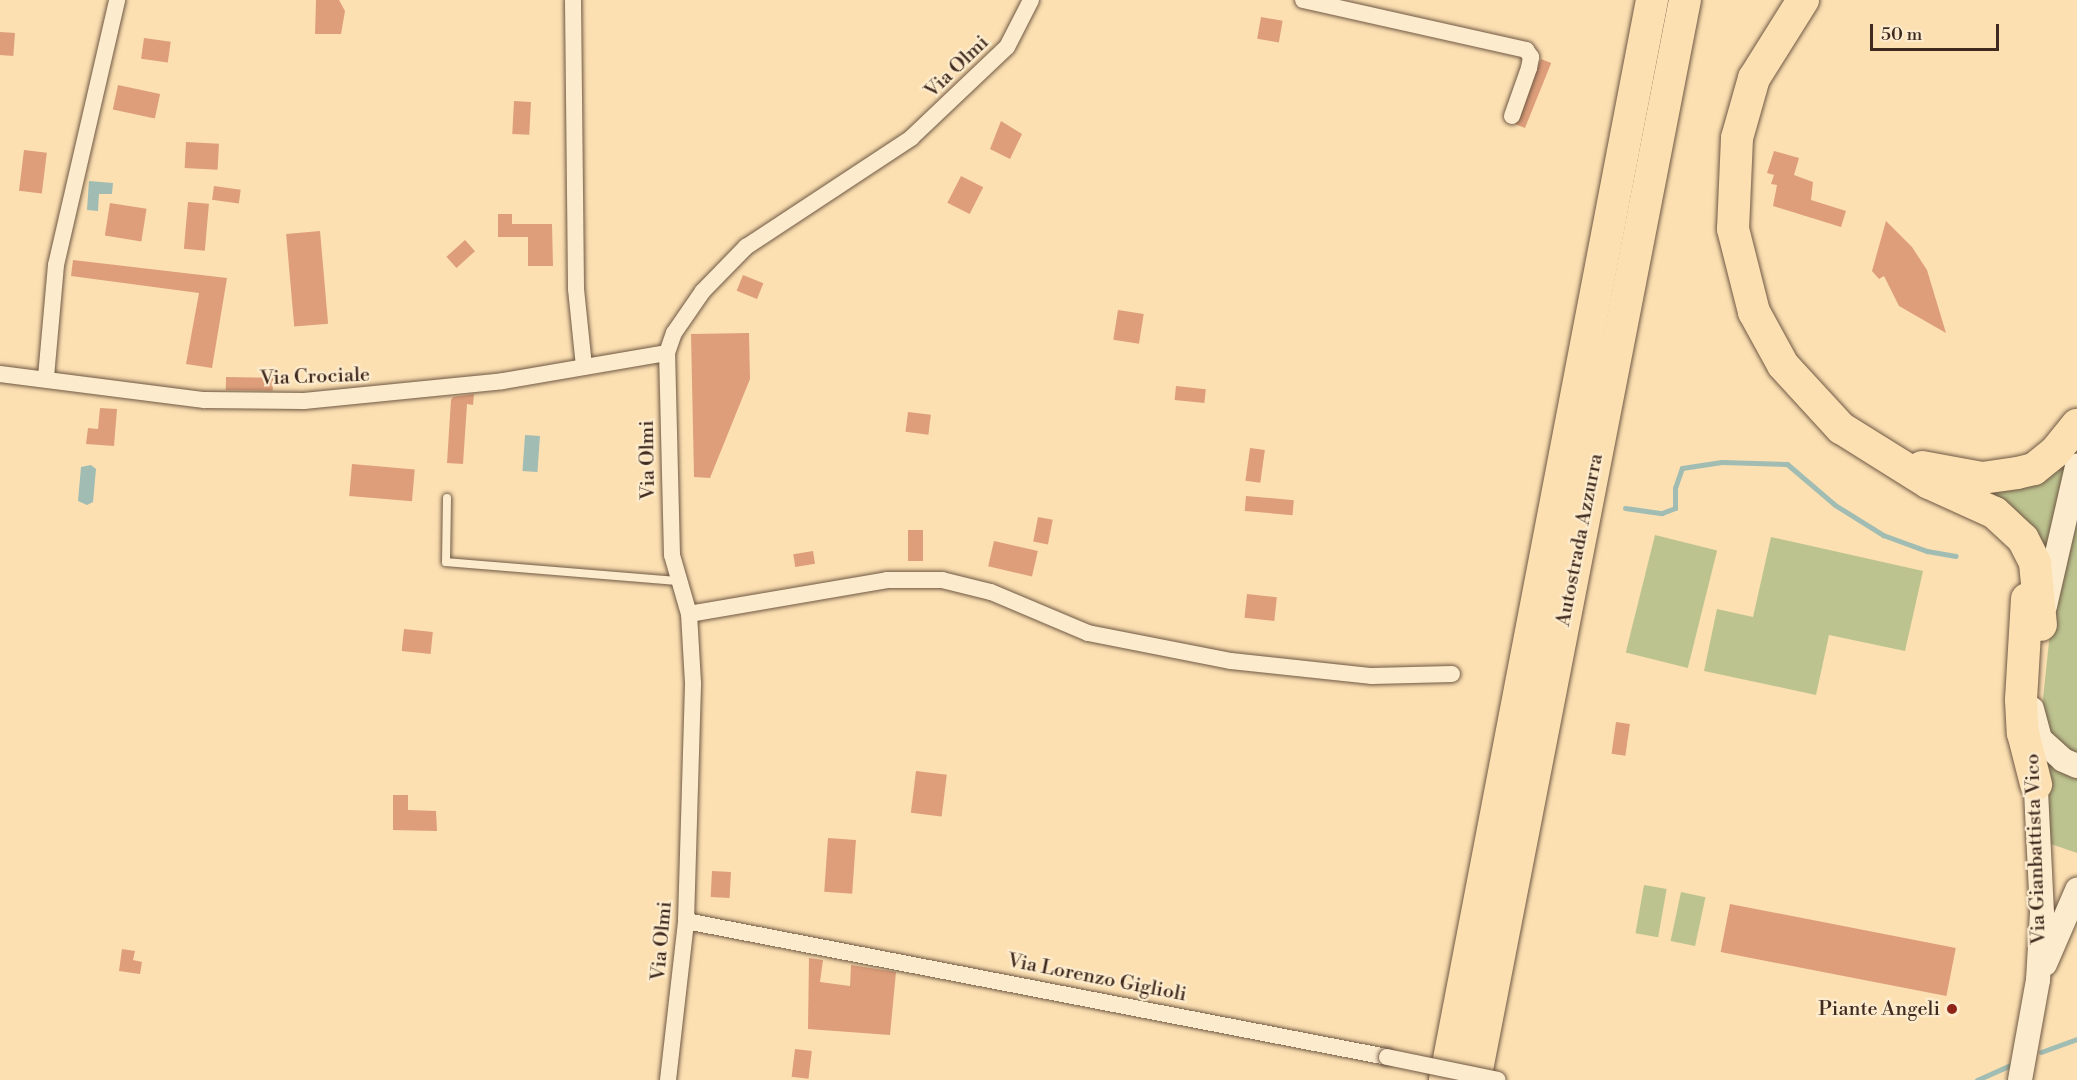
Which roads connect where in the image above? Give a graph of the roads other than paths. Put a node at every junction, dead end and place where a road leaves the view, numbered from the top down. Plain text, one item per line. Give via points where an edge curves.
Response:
1 (117, 0) edge
2 (573, 0) edge
3 (1031, 0) edge
4 (1303, 0) edge
5 (1685, 0) edge
6 (1803, 0) edge
7 (1649, 9) edge
8 (1512, 117) dead end
9 (667, 353) junction
10 (584, 367) junction
11 (0, 374) edge
12 (46, 378) junction
13 (2077, 402) edge
14 (2073, 443) edge
15 (1893, 460) junction
16 (447, 498) dead end
17 (679, 580) junction
18 (689, 614) junction
19 (2041, 625) junction
20 (1452, 674) dead end
21 (2032, 718) junction
22 (2077, 766) edge
23 (2036, 784) junction
24 (2077, 890) edge
25 (686, 921) junction
26 (2038, 980) junction
27 (668, 1080) edge
28 (1445, 1080) edge
29 (1475, 1080) edge
30 (1498, 1080) edge
31 (2020, 1080) edge

1 - 12 street via 56,265
2 - 10 street via 576,289
3 - 9 street, Via Olmi via 1007,47 911,138 746,247 703,291 674,333
4 - 8 street via 1526,50 1531,57 1529,68
5 - 29 highway, Autostrada Azzurra
6 - 15 highway via 1767,53 1743,109 1731,199 1737,255 1754,312 1789,373 1841,428
7 - 28 highway, Autostrada Azzurra
9 - 10 street, Via Crociale
9 - 17 street, Via Olmi via 672,555
10 - 12 street, Via Crociale via 402,393 304,401 204,400
11 - 12 street, Via Crociale
13 - 14 highway
14 - 15 highway via 2034,469 2000,477 1958,474
14 - 19 main road, Via Gianbattista Vico
15 - 19 highway via 1929,483 1995,513 2023,539 2035,563
15 - 23 highway via 1932,496 1987,522 2022,562 2027,598 2023,733
16 - 17 lane via 446,562
17 - 18 street, Via Olmi
18 - 20 street via 887,580 942,580 991,592 1088,633 1208,657 1372,676
18 - 25 street, Via Olmi via 693,683
19 - 21 main road, Via Gianbattista Vico
21 - 22 main road via 2040,739
21 - 23 main road, Via Gianbattista Vico
23 - 26 main road, Via Gianbattista Vico via 2042,914
24 - 26 main road, Via Gianbattista Vico
25 - 27 street, Via Olmi
25 - 30 street, Via Lorenzo Giglioli, bridge
26 - 31 main road, Via Gianbattista Vico

